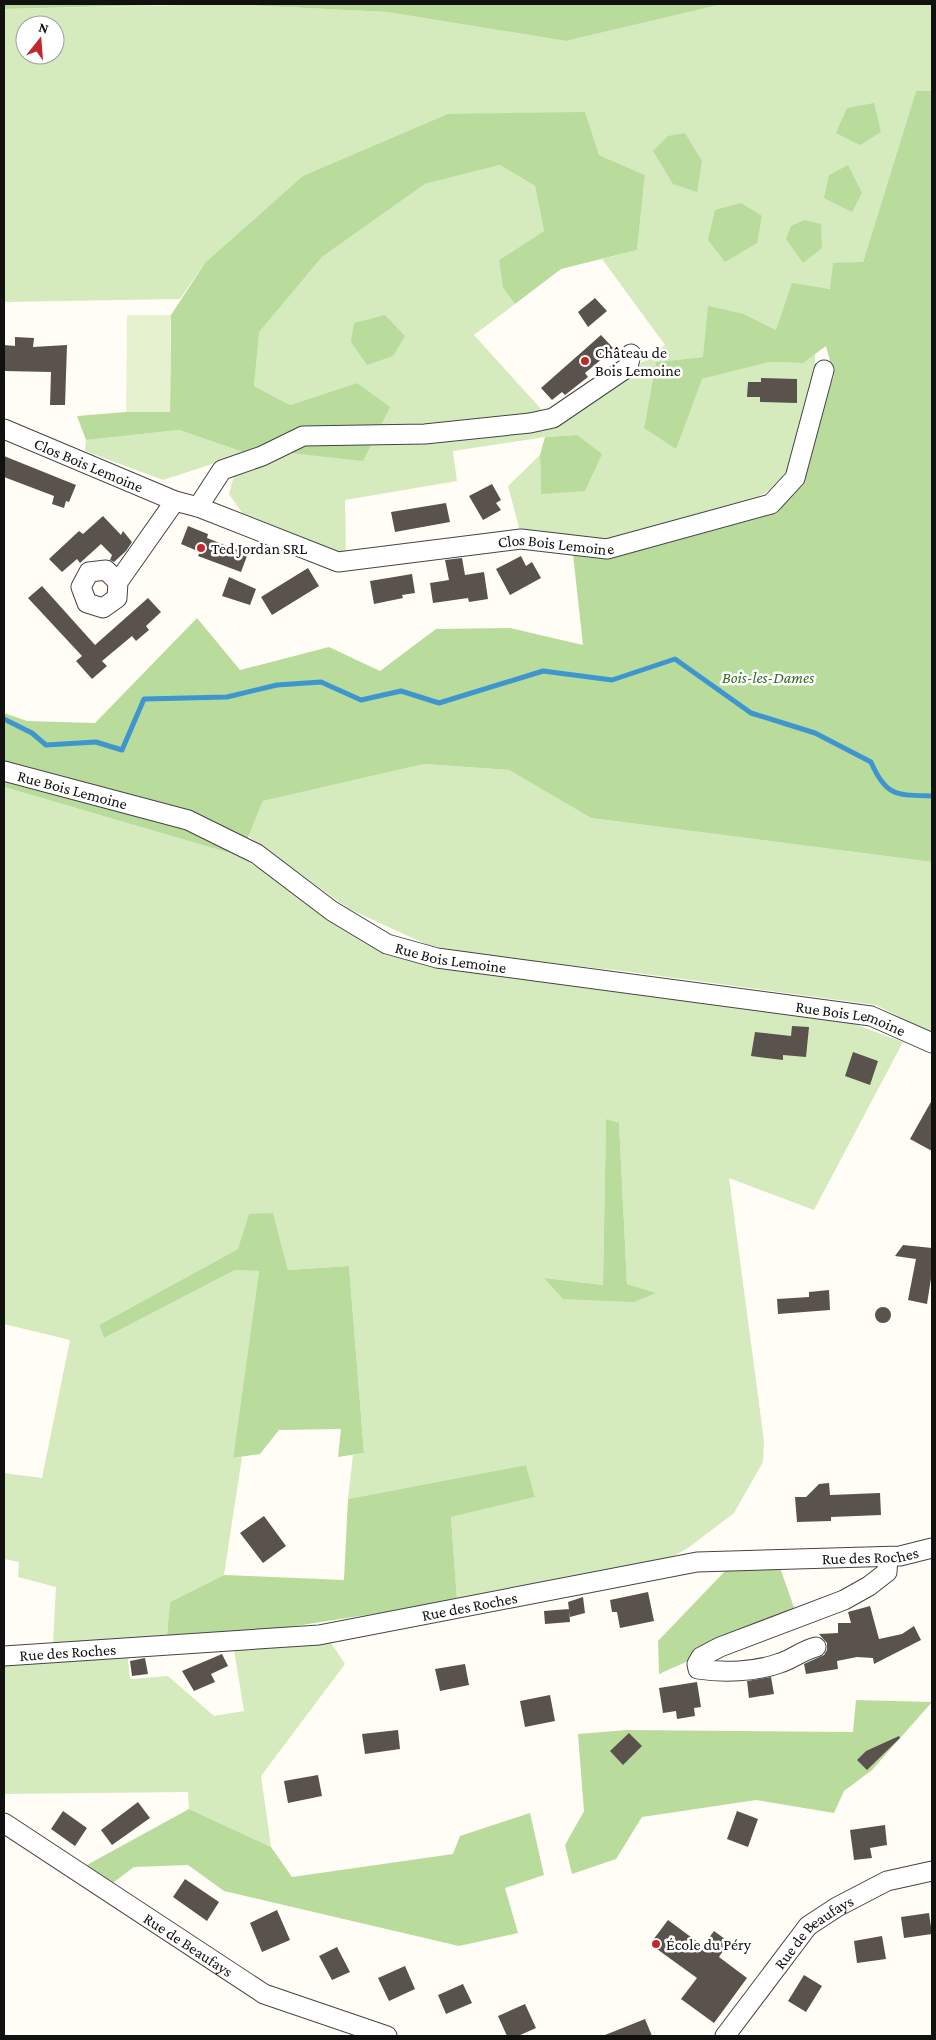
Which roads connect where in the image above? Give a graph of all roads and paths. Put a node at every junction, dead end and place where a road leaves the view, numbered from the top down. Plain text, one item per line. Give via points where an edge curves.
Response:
1 (631, 354) dead end
2 (824, 370) dead end
3 (4, 429) edge
4 (175, 501) junction
5 (198, 506) junction
6 (118, 582) dead end
7 (4, 770) edge
8 (932, 1043) edge
9 (932, 1548) edge
10 (888, 1557) junction
11 (816, 1647) dead end
12 (4, 1656) edge
13 (4, 1823) edge
14 (932, 1871) edge
15 (387, 2036) edge
16 (725, 2036) edge

1 - 5 street via 628,367 553,418 425,434 304,436 222,470
2 - 5 street, Clos Bois Lemoine via 794,478 771,504 607,549 520,538 338,562
3 - 4 street, Clos Bois Lemoine
4 - 5 street, Clos Bois Lemoine
4 - 6 street
7 - 8 street, Rue Bois Lemoine via 188,820 257,854 332,911 387,944 437,958 871,1016
9 - 10 street, Rue des Roches
10 - 11 street via 886,1572 870,1586 844,1600 720,1647 701,1657 696,1664 698,1669 713,1672 750,1670 780,1664
10 - 12 street, Rue des Roches via 697,1562 319,1635
13 - 15 street, Rue de Beaufays via 264,1994
14 - 16 street, Rue de Beaufays via 887,1882 808,1926

